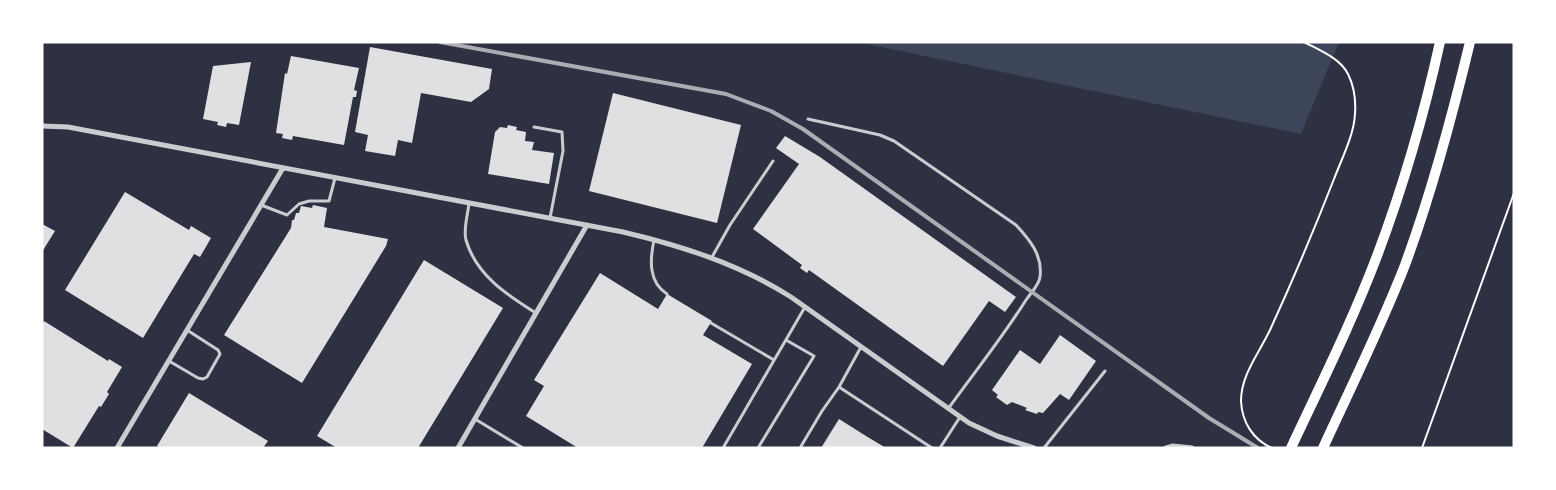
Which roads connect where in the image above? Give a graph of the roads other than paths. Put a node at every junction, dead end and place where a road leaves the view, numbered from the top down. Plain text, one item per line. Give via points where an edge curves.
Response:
1 (1440, 42) edge
2 (1470, 42) edge
3 (808, 119) dead end
4 (42, 126) edge
5 (534, 127) dead end
6 (773, 161) dead end
7 (283, 168) junction
8 (335, 178) junction
9 (469, 203) junction
10 (261, 205) junction
11 (550, 218) junction
12 (586, 225) junction
13 (654, 240) junction
14 (712, 257) junction
15 (667, 294) dead end
16 (805, 306) junction
17 (536, 313) junction
18 (711, 323) dead end
19 (187, 330) junction
20 (786, 340) junction
21 (861, 346) junction
22 (774, 360) junction
23 (169, 361) junction
24 (1105, 371) dead end
25 (839, 387) junction
26 (948, 409) junction
27 (960, 417) junction
28 (475, 419) junction
29 (1325, 444) edge
30 (117, 448) edge
31 (458, 448) edge
32 (523, 448) edge
33 (723, 448) edge
34 (758, 448) edge
35 (800, 448) edge
36 (932, 448) edge
37 (940, 448) edge
38 (1031, 448) edge
39 (1044, 448) edge
40 (1166, 448) edge
41 (1192, 448) edge
42 (1291, 448) edge

1 - 42 highway via 1412,151 1380,248 1346,332
2 - 29 highway via 1444,146 1405,263
3 - 26 lane via 894,141 1016,225 1032,243 1038,257 1039,281
4 - 7 street via 68,127
5 - 11 lane via 562,132 563,152
6 - 14 lane
7 - 8 street
7 - 10 street
8 - 9 street
8 - 10 lane via 329,201 299,204 287,215
9 - 11 street
9 - 17 lane via 465,239 480,268 504,294
10 - 19 street
11 - 12 street
12 - 13 street
12 - 17 street
13 - 14 street
13 - 15 lane via 650,258 653,276 660,290
14 - 16 street via 768,283
16 - 20 lane
16 - 21 street
17 - 28 street
18 - 22 lane
19 - 23 street
19 - 23 lane via 220,354 207,377 198,378
20 - 22 lane
20 - 34 lane via 814,356
21 - 25 lane
21 - 26 street
22 - 33 lane
23 - 30 street
24 - 39 lane
25 - 35 lane
25 - 36 lane
26 - 27 street
27 - 37 lane
27 - 38 street
28 - 31 street
28 - 32 lane
40 - 41 street

